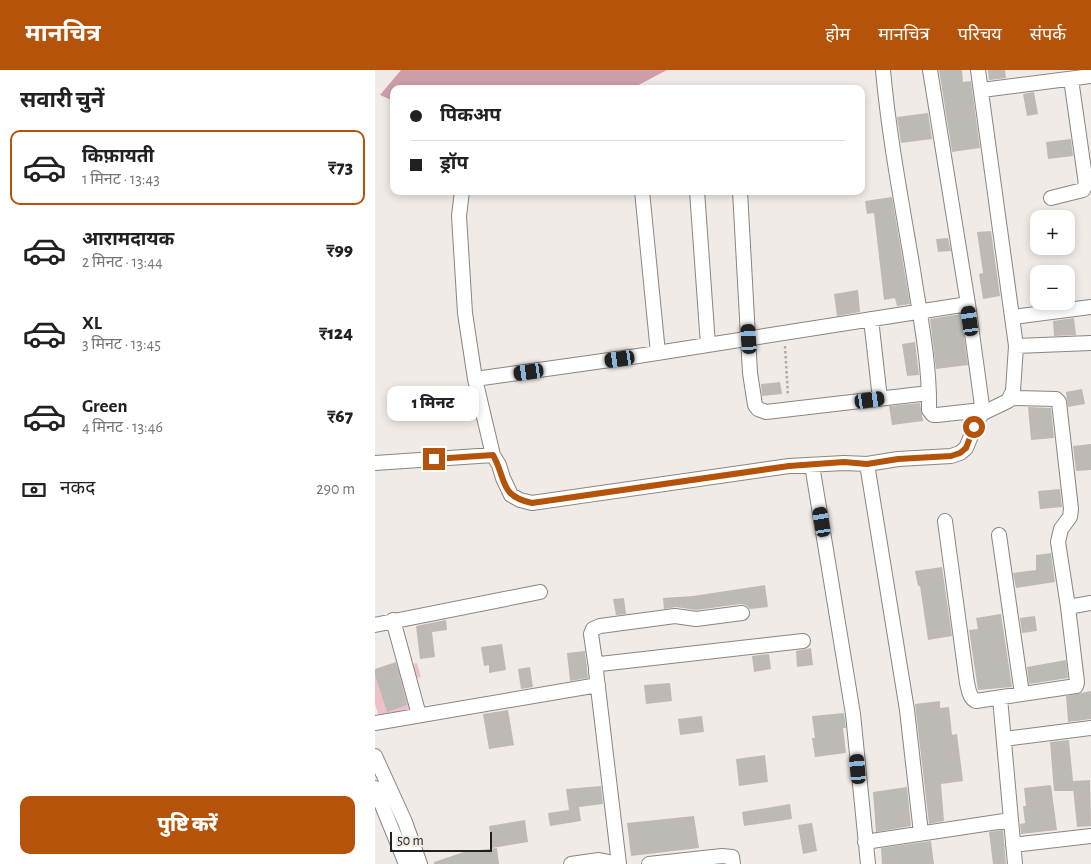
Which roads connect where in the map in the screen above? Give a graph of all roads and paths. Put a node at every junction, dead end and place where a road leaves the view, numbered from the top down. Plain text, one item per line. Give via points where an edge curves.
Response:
1 (883, 70) edge
2 (930, 70) edge
3 (978, 70) edge
4 (1091, 76) edge
5 (1071, 79) junction
6 (982, 90) junction
7 (462, 195) edge
8 (642, 195) edge
9 (697, 195) edge
10 (740, 195) edge
11 (1051, 198) dead end
12 (968, 304) junction
13 (1091, 307) edge
14 (919, 311) junction
15 (1013, 317) junction
16 (871, 319) junction
17 (749, 339) junction
18 (1091, 342) edge
19 (785, 344) dead end
20 (708, 345) junction
21 (1016, 346) junction
22 (658, 353) junction
23 (475, 380) junction
24 (929, 393) junction
25 (1011, 398) junction
26 (880, 399) junction
27 (790, 410) junction
28 (983, 412) junction
29 (493, 455) junction
30 (375, 463) edge
31 (867, 464) junction
32 (813, 465) junction
33 (945, 521) dead end
34 (999, 535) dead end
35 (541, 592) dead end
36 (1091, 603) edge
37 (1068, 607) junction
38 (742, 613) dead end
39 (393, 620) junction
40 (375, 625) edge
41 (803, 641) dead end
42 (596, 668) junction
43 (598, 685) junction
44 (1022, 694) junction
45 (1000, 698) junction
46 (419, 715) junction
47 (375, 723) edge
48 (1091, 728) edge
49 (1003, 739) junction
50 (375, 756) edge
51 (375, 788) edge
52 (1011, 820) junction
53 (405, 822) junction
54 (390, 824) junction
55 (375, 826) edge
56 (921, 833) junction
57 (1091, 836) edge
58 (865, 842) junction
59 (1013, 845) junction
60 (406, 864) edge
61 (420, 864) edge
62 (571, 864) edge
63 (619, 864) edge
64 (649, 864) edge
65 (733, 864) edge
66 (867, 864) edge
67 (1015, 864) edge

1 - 14 street
2 - 12 street
3 - 6 street
4 - 5 street
5 - 6 street
5 - 11 street via 1086,184 1078,193
6 - 15 street
7 - 23 street via 459,216 465,313
8 - 22 street
9 - 20 street
10 - 17 street
12 - 14 street
12 - 28 street
13 - 15 street
14 - 16 street
14 - 24 street
15 - 21 street
16 - 17 street
16 - 26 street
17 - 20 street
17 - 27 street via 755,404 767,412
18 - 21 street
19 - 27 path
20 - 22 street
21 - 25 street
22 - 23 street
23 - 29 street
24 - 26 street
24 - 28 street via 929,410 933,414
25 - 28 street
25 - 37 street via 1056,399 1059,402 1071,509 1058,542
26 - 27 street
28 - 31 street via 966,448 960,453
29 - 30 street
29 - 32 street via 511,496 532,503
31 - 32 street
31 - 56 street via 907,710
32 - 58 street via 853,714
33 - 45 street via 970,695 976,701
34 - 44 street
35 - 39 street
36 - 37 street
37 - 44 street via 1076,686
38 - 42 street via 696,619 675,616 600,626 591,634
39 - 40 street
39 - 46 street
41 - 42 street via 600,664
42 - 43 street
43 - 46 street
43 - 63 street
44 - 45 street
45 - 49 street
46 - 47 street
48 - 49 street
49 - 52 street
50 - 53 street
51 - 54 street
52 - 56 street
52 - 59 street
53 - 54 street
53 - 61 street
54 - 55 street
54 - 60 street
56 - 58 street
57 - 59 street
58 - 66 street
59 - 67 street
62 - 63 street via 599,860
64 - 65 street via 722,856 732,857

